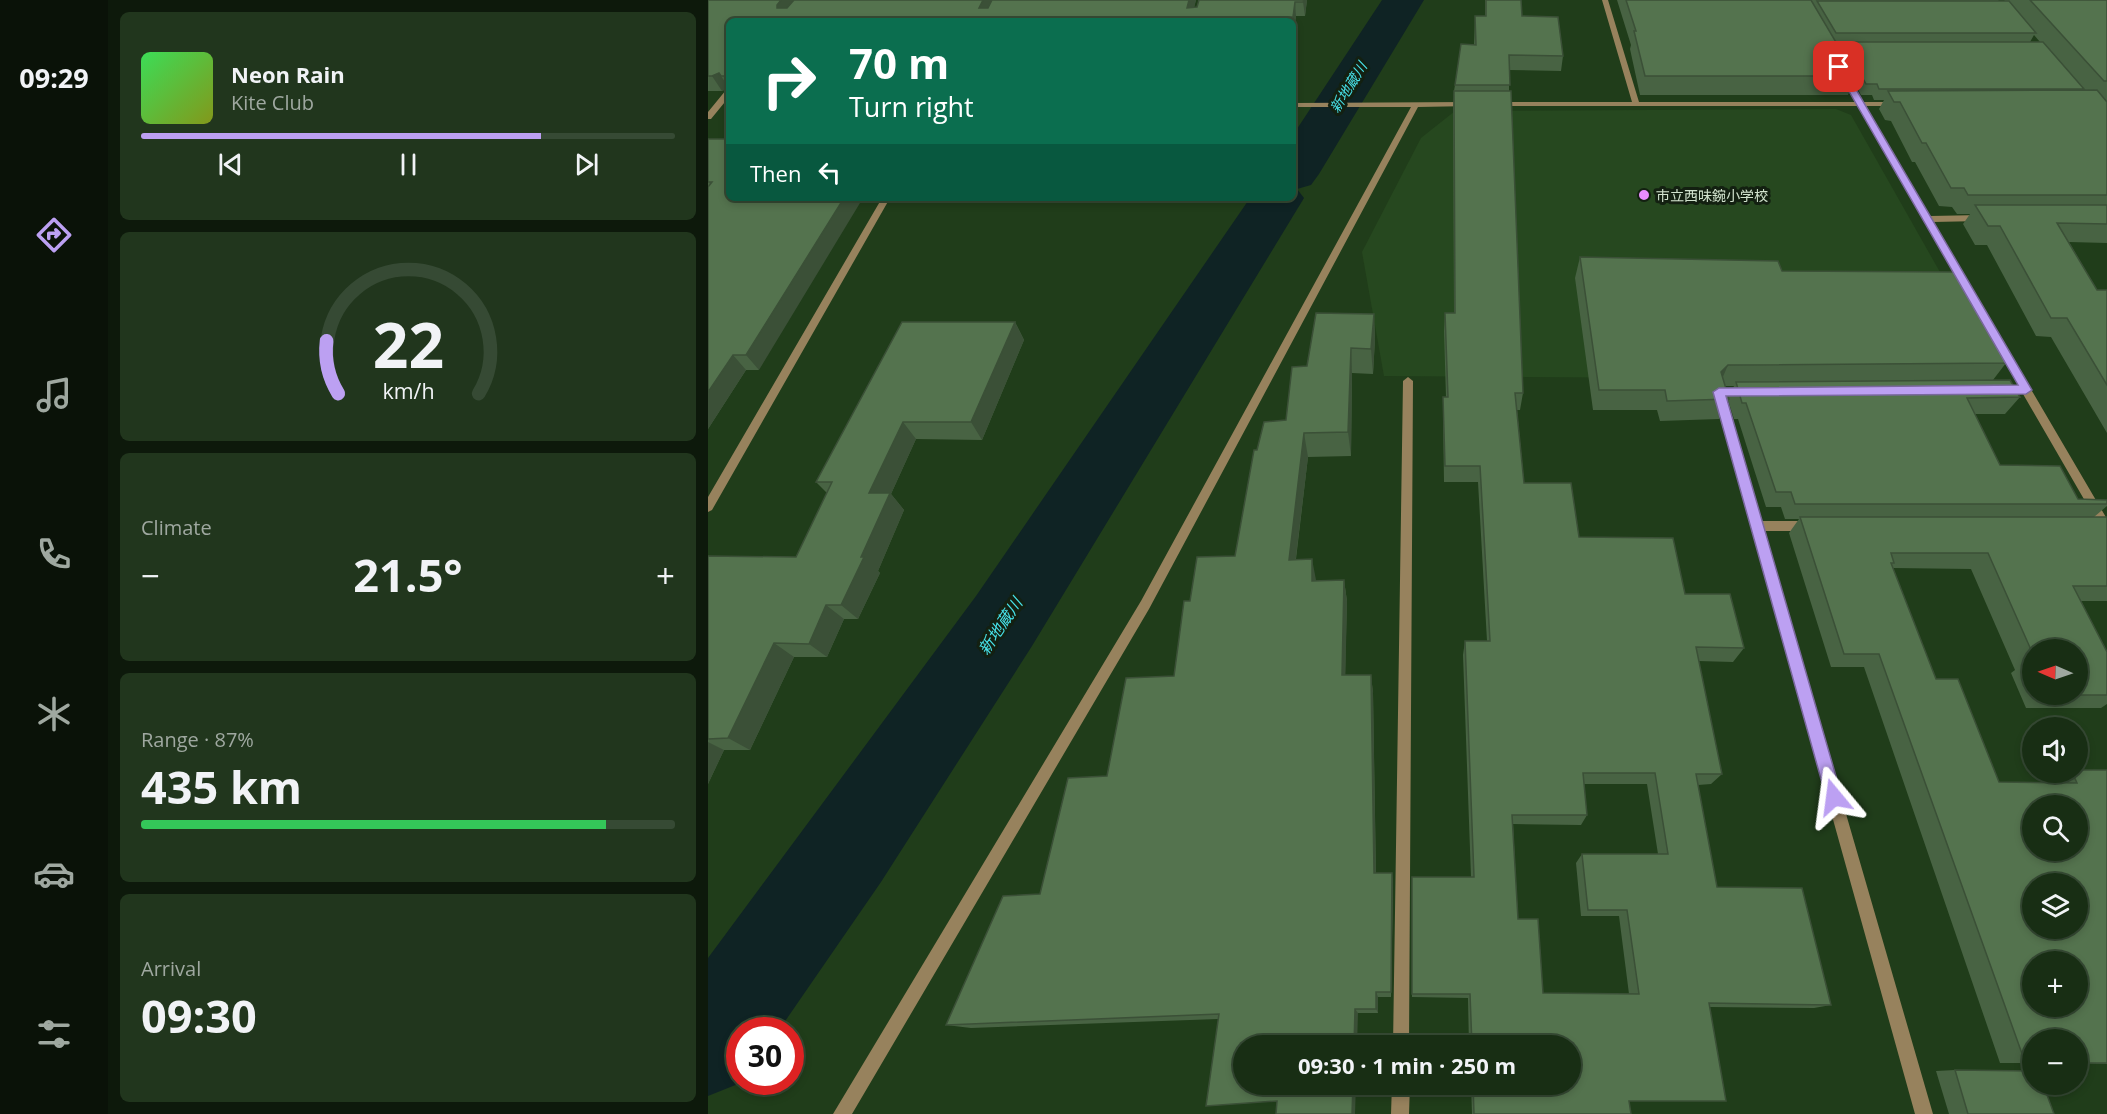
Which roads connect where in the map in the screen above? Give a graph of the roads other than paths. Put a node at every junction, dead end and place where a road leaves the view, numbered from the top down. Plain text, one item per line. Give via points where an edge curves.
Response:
1 (1605, 0) edge
2 (1839, 67) edge
3 (726, 95) edge
4 (1416, 104) junction
5 (1474, 104) edge
6 (1485, 104) edge
7 (1636, 104) junction
8 (1909, 104) edge
9 (1296, 105) edge
10 (1862, 105) junction
11 (712, 108) edge
12 (708, 117) edge
13 (884, 201) edge
14 (1988, 218) edge
15 (1928, 219) junction
16 (1408, 381) dead end
17 (1990, 390) edge
18 (2026, 390) junction
19 (1754, 392) edge
20 (708, 507) edge
21 (1757, 526) junction
22 (1826, 526) edge
23 (2102, 527) edge
24 (1401, 1035) edge
25 (1401, 1095) edge
26 (842, 1114) edge
27 (1400, 1114) edge
28 (1924, 1114) edge

1 - 7 street
2 - 10 street
3 - 11 street
4 - 5 street
4 - 9 street
4 - 26 street via 1145,605
6 - 7 street
7 - 10 street
8 - 10 street
10 - 15 street
11 - 12 street
13 - 20 street
14 - 15 street
15 - 18 street
16 - 24 street
17 - 18 street
18 - 23 street
19 - 21 street via 1719,392
21 - 22 street
21 - 28 street
25 - 27 street

